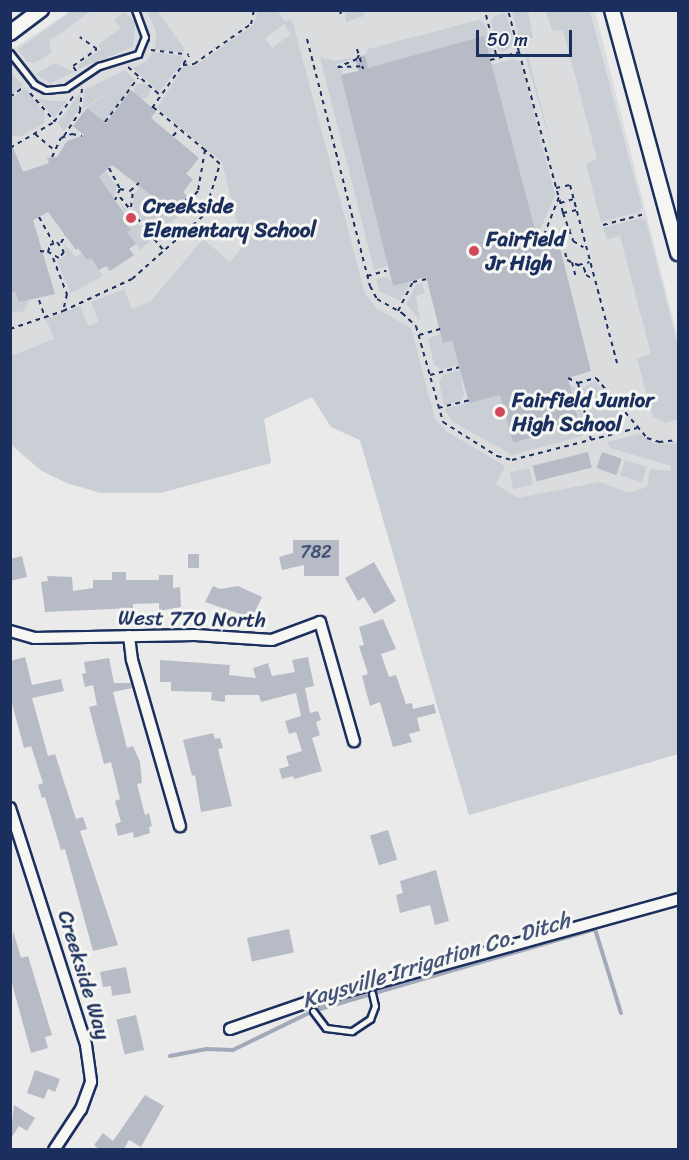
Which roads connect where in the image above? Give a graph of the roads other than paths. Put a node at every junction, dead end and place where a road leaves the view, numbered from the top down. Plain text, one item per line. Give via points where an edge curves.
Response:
1 (41, 10) edge
2 (135, 10) edge
3 (612, 10) edge
4 (10, 33) edge
5 (10, 53) edge
6 (678, 252) edge
7 (10, 631) edge
8 (129, 636) junction
9 (354, 741) dead end
10 (10, 808) edge
11 (180, 826) dead end
12 (678, 899) edge
13 (372, 993) dead end
14 (313, 1011) dead end
15 (230, 1029) dead end
16 (54, 1149) edge

1 - 4 street
2 - 5 lane via 146,37 138,54 99,66 66,88 46,90 34,84
3 - 6 street
7 - 8 street, West 770 North via 34,638
8 - 9 street, West 770 North via 272,640 320,622
8 - 11 street via 132,660
10 - 16 street, Creekside Way via 86,1045 91,1082 81,1109
12 - 15 street via 311,1001
13 - 14 lane via 375,1006 370,1019 352,1031 326,1028

